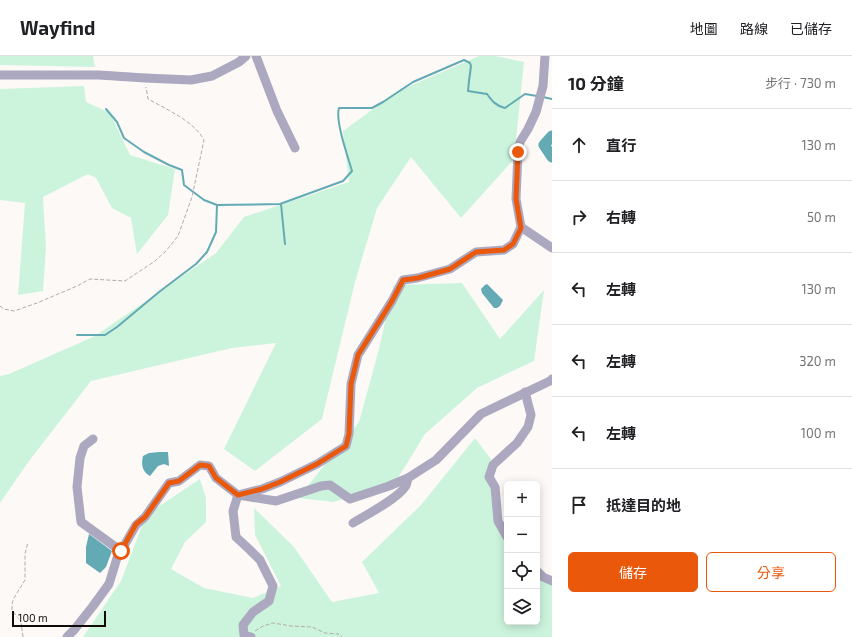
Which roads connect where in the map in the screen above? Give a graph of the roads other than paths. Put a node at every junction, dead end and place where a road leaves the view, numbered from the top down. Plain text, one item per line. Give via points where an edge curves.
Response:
1 (246, 56) edge
2 (256, 56) edge
3 (546, 56) edge
4 (0, 75) edge
5 (295, 148) dead end
6 (521, 228) junction
7 (552, 248) edge
8 (552, 379) edge
9 (525, 392) junction
10 (93, 439) dead end
11 (408, 478) junction
12 (238, 495) junction
13 (353, 523) dead end
14 (504, 532) edge
15 (121, 551) junction
16 (540, 574) edge
17 (552, 581) edge
18 (251, 636) edge
19 (67, 637) edge

1 - 4 street via 212,76 191,80 99,75
2 - 5 street via 277,111
3 - 6 street via 543,86 536,112 520,142 518,152 516,199
6 - 7 street
6 - 12 street via 513,244 504,250 476,252 450,269 403,280 358,355 351,384 349,434 346,446 280,482
8 - 9 street
9 - 11 street via 481,414 436,460
9 - 14 street via 531,415 528,427 517,443 493,465 489,477 495,488 498,521
10 - 15 street via 84,446 80,458 77,487 81,522
11 - 12 street via 350,499 330,485 276,501
11 - 13 street via 402,492
12 - 15 street via 216,478 209,466 200,465 179,481 169,483 145,517 136,524
12 - 18 street via 233,511 236,537 260,560 273,586 269,601 253,612 243,625 244,635
15 - 19 street via 109,584
16 - 17 street

